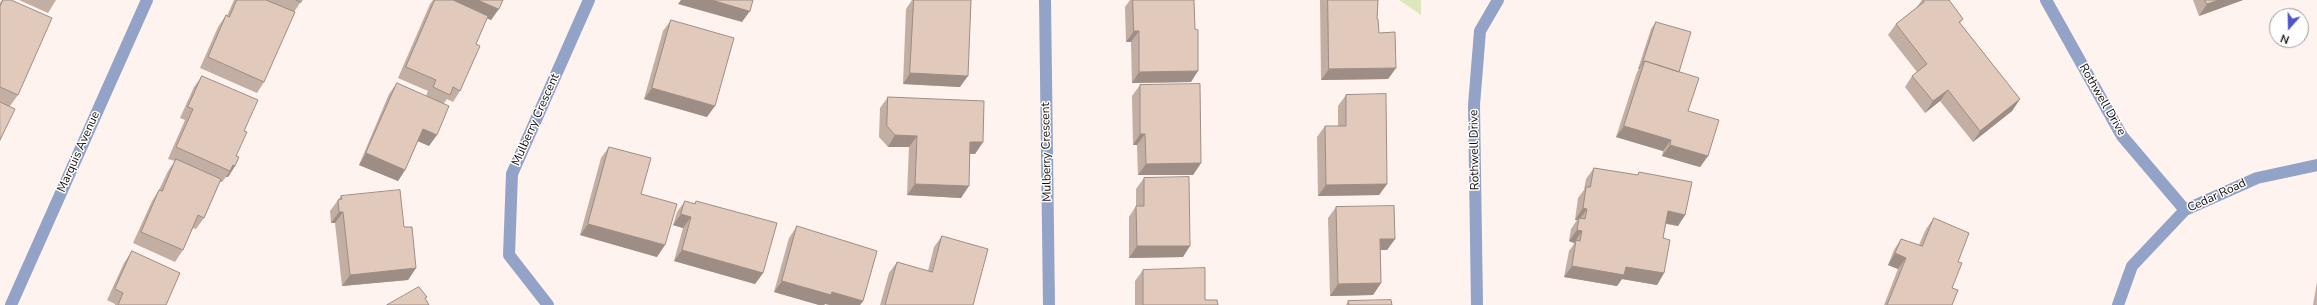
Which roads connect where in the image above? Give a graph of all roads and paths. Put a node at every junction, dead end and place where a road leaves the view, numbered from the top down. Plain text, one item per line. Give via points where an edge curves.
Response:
1 (147, 0) edge
2 (589, 0) edge
3 (1045, 0) edge
4 (1498, 0) edge
5 (2046, 0) edge
6 (2317, 165) edge
7 (2185, 210) junction
8 (11, 305) edge
9 (548, 305) edge
10 (1049, 305) edge
11 (1477, 305) edge
12 (2118, 305) edge

1 - 8 street, Marquis Avenue
2 - 9 street, Mulberry Crescent via 512,174 509,255
3 - 10 street, Mulberry Crescent
4 - 11 street, Rothwell Drive via 1480,31 1474,104
5 - 7 street, Rothwell Drive via 2122,136
6 - 7 street, Cedar Road via 2257,178
7 - 12 street, Cedar Road via 2132,266

